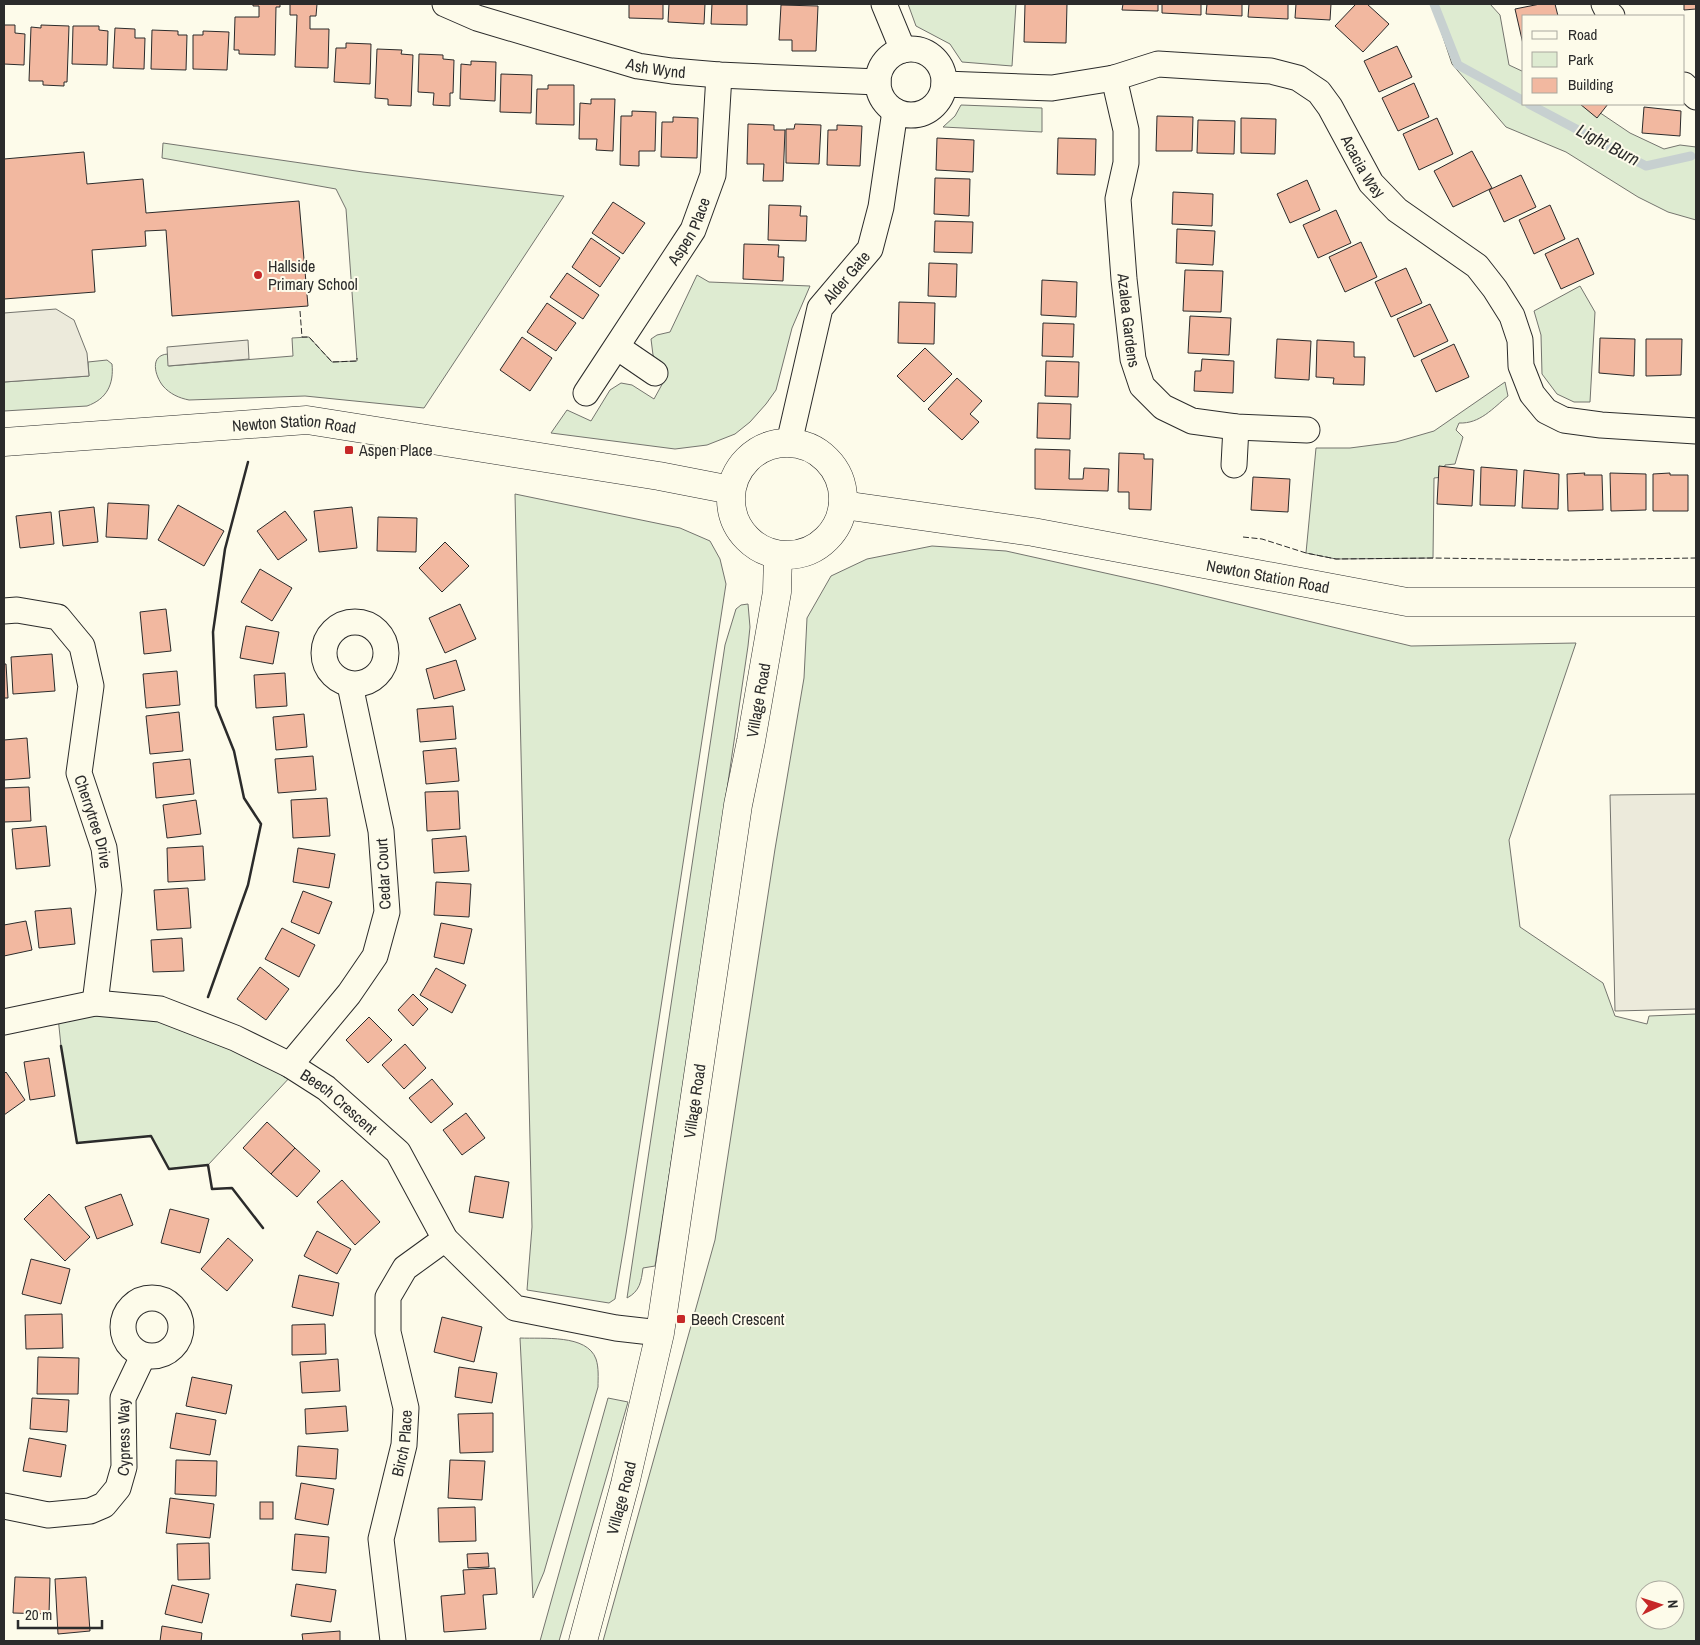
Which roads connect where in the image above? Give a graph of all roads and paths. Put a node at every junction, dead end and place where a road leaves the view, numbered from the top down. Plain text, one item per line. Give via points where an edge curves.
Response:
1 (445, 4) edge
2 (884, 4) edge
3 (1604, 4) edge
4 (1611, 15) edge
5 (903, 50) junction
6 (719, 75) junction
7 (1114, 78) junction
8 (878, 82) junction
9 (944, 84) junction
10 (1685, 86) edge
11 (1696, 97) edge
12 (895, 111) junction
13 (617, 347) junction
14 (655, 373) dead end
15 (586, 393) dead end
16 (1236, 427) junction
17 (1307, 430) dead end
18 (1696, 431) edge
19 (4, 442) edge
20 (789, 442) junction
21 (1234, 466) dead end
22 (731, 490) junction
23 (843, 505) junction
24 (778, 555) junction
25 (1696, 602) edge
26 (4, 610) edge
27 (350, 685) dead end
28 (95, 1003) junction
29 (4, 1022) edge
30 (290, 1065) junction
31 (445, 1239) junction
32 (660, 1333) junction
33 (143, 1356) dead end
34 (4, 1506) edge
35 (393, 1641) edge
36 (583, 1641) edge

1 - 6 street, Ash Wynd via 477,18 638,66
2 - 5 street
3 - 4 street
5 - 8 street via 885,62
5 - 9 street via 927,53 936,61
6 - 8 street, Ash Wynd
6 - 13 street, Aspen Place via 713,175 693,230
7 - 9 street, Acacia Way via 1052,88
7 - 16 street, Azalea Gardens via 1126,130 1126,163 1118,199 1124,279 1133,359 1142,386 1163,407 1192,421
7 - 18 street, Acacia Way via 1158,64 1271,71 1298,78 1324,99 1371,183 1397,210 1478,266 1496,290 1512,316 1520,340 1521,366 1532,394 1546,412 1564,420 1601,425
8 - 12 street via 882,99
9 - 12 street via 938,100 927,111 916,114
10 - 11 street
12 - 20 street, Alder Gate via 881,208 870,249 820,308
13 - 14 street
13 - 15 street, Aspen Place
16 - 17 street, Azalea Gardens
16 - 21 street
19 - 22 street, Newton Station Road via 307,420
20 - 22 street via 757,450 736,474
20 - 23 street via 807,446 829,462 842,487
22 - 24 street via 730,504 740,531 763,551
23 - 24 street via 838,523 828,538 814,549 796,555
23 - 25 street, Newton Station Road via 1033,532 1407,602
24 - 32 street, Village Road via 777,592 738,805
26 - 28 street, Cherrytree Drive via 58,617 82,646 91,686 79,773 104,848 108,890
27 - 30 street, Cedar Court via 381,831 387,912 376,956
28 - 29 street, Beech Crescent
28 - 30 street, Beech Crescent via 160,1010 234,1038
30 - 31 street, Beech Crescent via 326,1088 398,1152
31 - 32 street, Beech Crescent via 515,1308 616,1328
31 - 35 street, Birch Place via 405,1268 388,1297 388,1332 406,1408 404,1445 381,1539
32 - 36 street, Village Road via 625,1484
33 - 34 street, Cypress Way via 123,1398 124,1467 118,1488 104,1505 90,1511 48,1515

